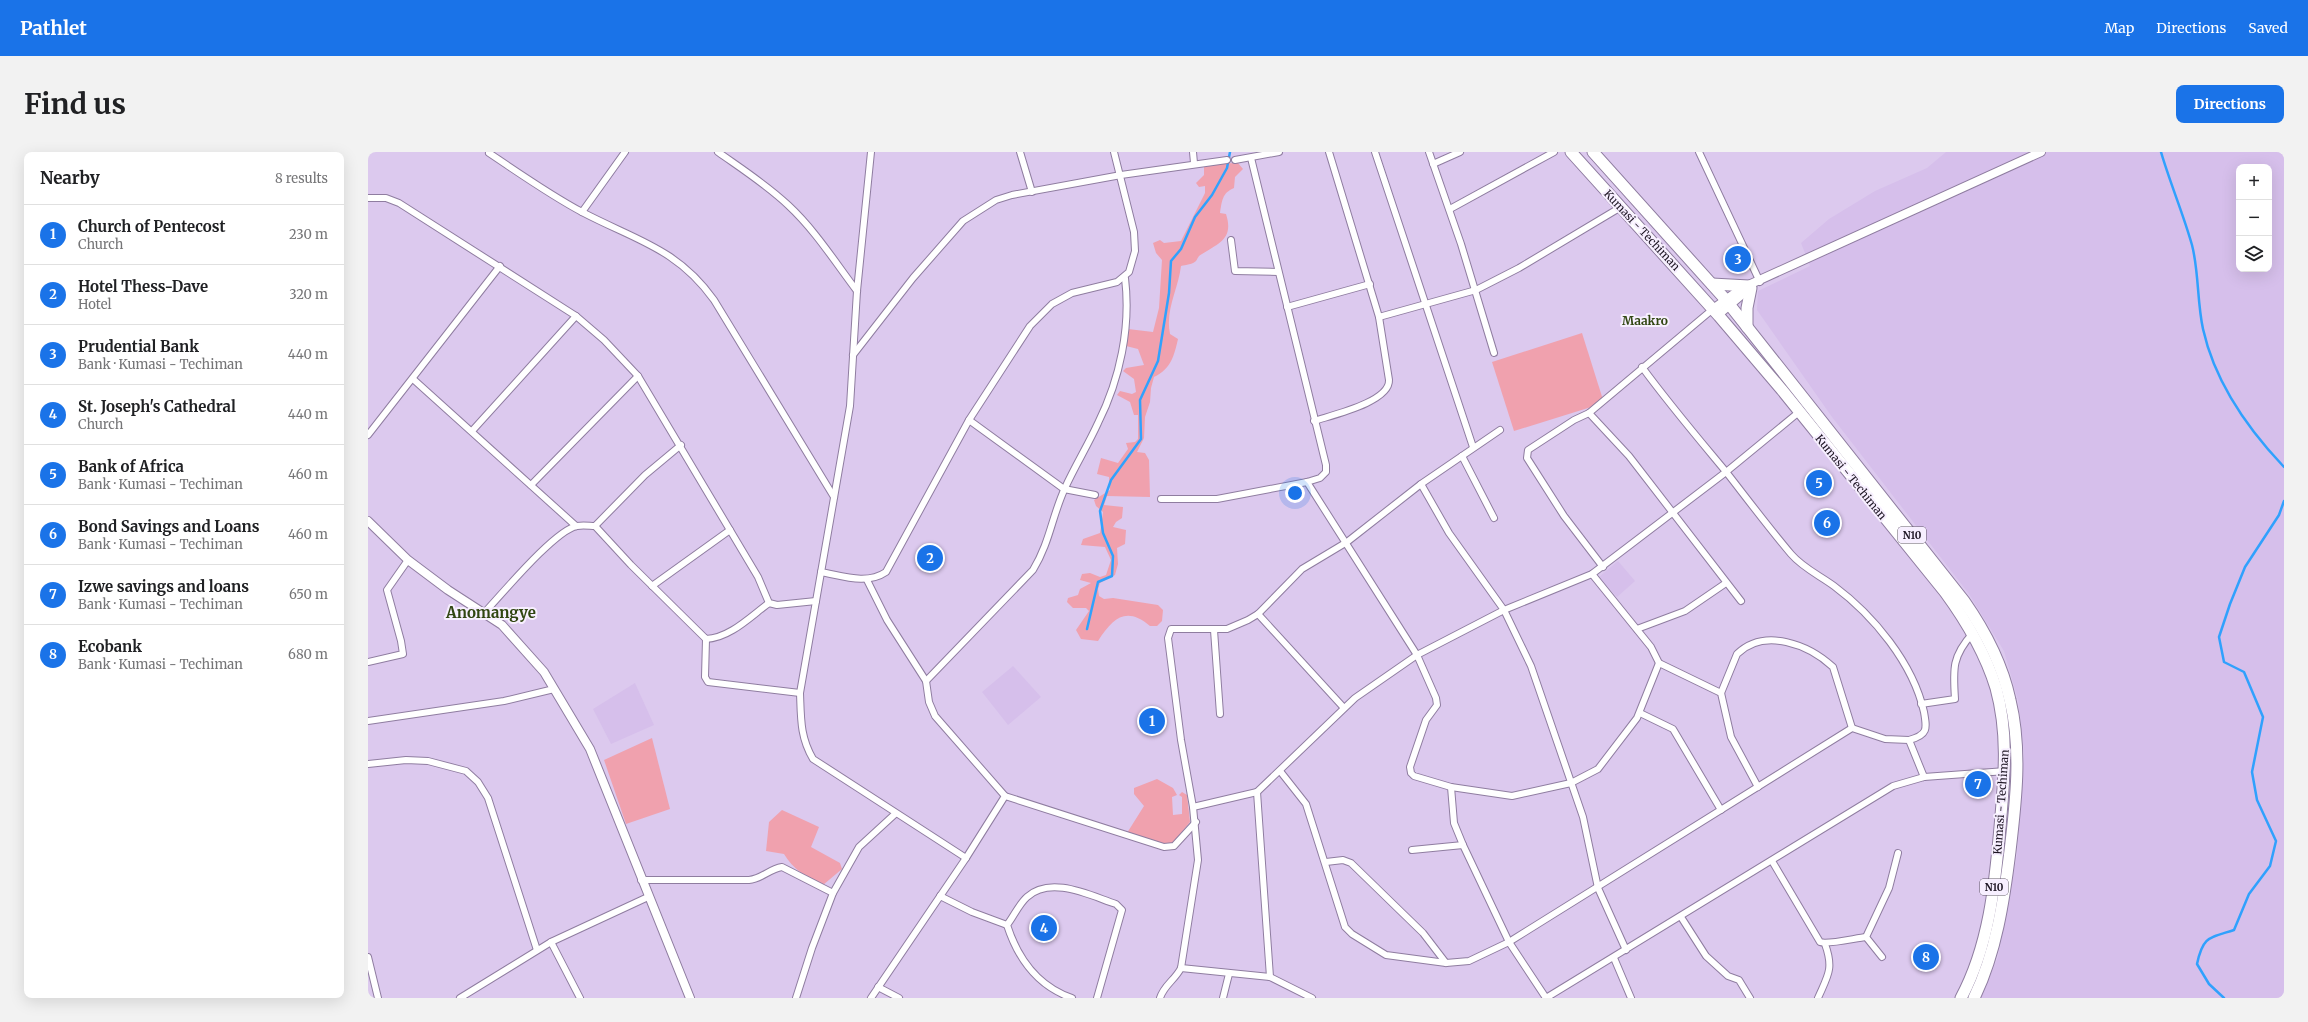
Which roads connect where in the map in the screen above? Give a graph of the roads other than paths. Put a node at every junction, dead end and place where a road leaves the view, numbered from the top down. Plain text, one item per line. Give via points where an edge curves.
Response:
1 (624, 152) edge
2 (718, 152) edge
3 (871, 152) edge
4 (1020, 152) edge
5 (1114, 152) edge
6 (1193, 152) edge
7 (1279, 152) edge
8 (1329, 152) edge
9 (1375, 152) edge
10 (1429, 152) edge
11 (1460, 152) edge
12 (1554, 152) edge
13 (1571, 152) edge
14 (1593, 152) edge
15 (1699, 152) edge
16 (2040, 152) edge
17 (489, 153) edge
18 (1251, 158) junction
19 (1227, 160) dead end
20 (1235, 160) dead end
21 (1194, 163) junction
22 (1433, 164) junction
23 (1121, 175) junction
24 (1032, 192) junction
25 (368, 198) edge
26 (1621, 207) junction
27 (1450, 209) junction
28 (582, 212) junction
29 (1231, 240) dead end
30 (500, 266) junction
31 (1278, 272) junction
32 (1125, 278) junction
33 (1370, 284) junction
34 (1712, 284) junction
35 (1753, 285) junction
36 (1476, 290) junction
37 (857, 291) junction
38 (1728, 302) junction
39 (1426, 304) junction
40 (1287, 307) junction
41 (1715, 312) junction
42 (576, 316) junction
43 (1379, 317) junction
44 (1747, 327) junction
45 (1494, 353) dead end
46 (853, 355) junction
47 (1642, 367) junction
48 (638, 376) junction
49 (413, 379) junction
50 (1799, 412) junction
51 (1589, 413) junction
52 (969, 420) junction
53 (1314, 421) junction
54 (1500, 430) dead end
55 (472, 431) junction
56 (368, 435) edge
57 (681, 445) junction
58 (1473, 447) junction
59 (1462, 456) junction
60 (1726, 472) junction
61 (1307, 482) junction
62 (1421, 484) junction
63 (531, 485) junction
64 (1064, 489) junction
65 (1095, 495) dead end
66 (834, 497) junction
67 (1161, 499) dead end
68 (1672, 514) junction
69 (1494, 518) dead end
70 (368, 521) edge
71 (576, 526) junction
72 (595, 526) junction
73 (730, 530) junction
74 (1347, 542) junction
75 (408, 560) junction
76 (1603, 567) junction
77 (821, 572) junction
78 (1592, 574) junction
79 (867, 580) junction
80 (1726, 583) junction
81 (652, 586) junction
82 (816, 601) junction
83 (1741, 601) dead end
84 (769, 602) junction
85 (1504, 610) junction
86 (485, 612) junction
87 (1258, 614) junction
88 (1637, 629) junction
89 (1214, 630) junction
90 (1973, 633) junction
91 (706, 639) junction
92 (1417, 655) junction
93 (368, 662) edge
94 (1659, 663) junction
95 (926, 681) junction
96 (554, 689) junction
97 (1721, 693) junction
98 (800, 694) junction
99 (1921, 704) junction
100 (1344, 708) junction
101 (1640, 713) junction
102 (1220, 714) dead end
103 (368, 721) edge
104 (1852, 728) junction
105 (1909, 740) junction
106 (368, 764) edge
107 (1280, 771) junction
108 (2005, 771) junction
109 (2017, 771) junction
110 (1924, 777) junction
111 (1572, 783) junction
112 (1451, 787) junction
113 (1758, 787) junction
114 (1257, 792) junction
115 (1005, 796) junction
116 (1193, 807) junction
117 (1721, 810) junction
118 (895, 814) junction
119 (1196, 822) junction
120 (1463, 845) junction
121 (1412, 850) dead end
122 (1898, 853) dead end
123 (966, 858) junction
124 (1772, 861) junction
125 (1326, 862) junction
126 (642, 880) junction
127 (1598, 888) junction
128 (833, 893) junction
129 (648, 896) junction
130 (940, 896) junction
131 (1681, 917) junction
132 (1008, 925) junction
133 (1866, 937) junction
134 (551, 942) junction
135 (1510, 942) junction
136 (1825, 944) junction
137 (537, 950) junction
138 (1626, 950) junction
139 (368, 957) edge
140 (1882, 957) dead end
141 (1614, 958) junction
142 (1446, 963) junction
143 (1181, 968) junction
144 (1229, 974) junction
145 (1270, 977) junction
146 (878, 987) junction
147 (378, 998) edge
148 (460, 998) edge
149 (580, 998) edge
150 (690, 998) edge
151 (796, 998) edge
152 (871, 998) edge
153 (899, 998) edge
154 (1072, 998) edge
155 (1098, 998) edge
156 (1160, 998) edge
157 (1223, 998) edge
158 (1312, 998) edge
159 (1546, 998) edge
160 (1631, 998) edge
161 (1750, 998) edge
162 (1818, 998) edge
163 (1961, 998) edge
164 (1974, 998) edge

1 - 28 street
2 - 37 street via 763,183 789,206 818,238
3 - 37 street
4 - 24 street
5 - 23 street
6 - 21 street
7 - 18 street
8 - 33 street
9 - 39 street
10 - 22 street
11 - 22 street
12 - 27 street
13 - 26 highway, Kumasi - Techiman / N10
14 - 34 highway, N10
15 - 35 street
16 - 35 street
17 - 28 street
18 - 20 street
18 - 31 street
19 - 21 street
21 - 23 street
22 - 27 street
23 - 24 street
23 - 32 street via 1134,232 1132,265
24 - 46 street via 996,200 964,221 913,278
25 - 30 street via 386,198 399,203
26 - 36 street via 1519,268
26 - 41 highway, Kumasi - Techiman / N10
27 - 36 street
28 - 66 street via 642,239 673,257 702,283
29 - 31 street via 1235,271
30 - 42 street
30 - 49 street
31 - 40 street
32 - 52 street via 1110,285 1072,293 1052,304 1030,326
32 - 64 street via 1127,315 1117,374 1099,423
33 - 40 street
33 - 43 street
34 - 35 highway
34 - 38 highway, N10
35 - 38 street
35 - 44 highway via 1747,308
36 - 39 street
36 - 45 street
37 - 46 street
38 - 41 street
38 - 44 highway, N10
39 - 43 street
39 - 58 street
40 - 53 street
41 - 47 street
41 - 50 highway, Kumasi - Techiman / N10
42 - 48 street via 604,340
42 - 55 street
43 - 53 street via 1389,387 1383,394 1356,407
44 - 109 highway, N10 via 1980,624 1995,655 2010,700 2017,747
46 - 66 street via 850,406
47 - 51 street
47 - 60 street via 1688,428
48 - 57 street
48 - 63 street
49 - 55 street
49 - 56 street
50 - 60 street
50 - 90 highway, Kumasi - Techiman / N10 via 1945,592
51 - 68 street via 1629,456
51 - 76 street via 1528,450 1527,458 1564,516
52 - 64 street
52 - 79 street via 892,564 877,578
53 - 61 street via 1326,472 1320,478
54 - 58 street
55 - 63 street
57 - 72 street via 644,475
57 - 73 street
58 - 59 street
59 - 62 street
59 - 69 street
60 - 68 street
60 - 99 street via 1796,560 1839,590 1875,624 1905,666
61 - 67 street via 1217,499
61 - 74 street
62 - 74 street
62 - 85 street via 1449,533
63 - 71 street
64 - 65 street
64 - 95 street via 1050,536 1034,570
66 - 77 street
68 - 76 street
68 - 80 street
70 - 75 street
71 - 72 street
71 - 86 street via 535,557
72 - 81 street
73 - 81 street
73 - 84 street via 758,577
74 - 87 street via 1302,569
74 - 92 street
75 - 86 street via 448,590
75 - 93 street via 387,590 402,641 403,654
76 - 78 street
77 - 79 street
77 - 82 street
78 - 85 street
78 - 88 street
79 - 95 street via 887,620
80 - 83 street
80 - 88 street via 1684,611
81 - 91 street
82 - 84 street via 777,605
82 - 98 street
84 - 91 street via 728,633 714,639
85 - 92 street
85 - 111 street via 1531,666
86 - 96 street via 524,647
87 - 89 street via 1236,626
87 - 100 street
88 - 94 street
89 - 102 street
89 - 116 street via 1171,629 1168,638 1181,740
90 - 99 street via 1960,647 1954,664 1955,699
90 - 108 highway, Kumasi - Techiman / N10 via 1996,688 2005,742
91 - 98 street via 704,677 708,682
92 - 100 street via 1369,687
92 - 112 street via 1437,703 1426,720 1410,770 1414,776
94 - 97 street
94 - 101 street
95 - 115 street via 929,702 935,716
96 - 103 street via 504,701
96 - 126 street via 590,749
97 - 104 street via 1737,654 1742,650 1759,643 1790,642 1833,668
97 - 113 street via 1731,737
98 - 118 street via 801,728 805,745 813,759
99 - 105 street via 1927,725 1926,731 1921,737
100 - 107 street
101 - 111 street via 1598,769
101 - 117 street via 1673,729
104 - 105 street via 1885,739
104 - 113 street
105 - 110 street
106 - 137 street via 406,760 428,761 466,771 478,782 488,798
107 - 114 street
107 - 125 street via 1306,804
108 - 109 street
108 - 110 street
108 - 163 highway, Kumasi - Techiman / N10 via 1992,904 1976,965
109 - 164 highway, N10 via 2004,898 1991,952
110 - 124 street via 1893,786
111 - 112 street via 1512,796
111 - 127 street via 1587,834
112 - 120 street via 1454,823
113 - 117 street
114 - 116 street
114 - 145 street
115 - 119 street via 1164,847 1174,846
115 - 123 street
116 - 119 street
117 - 127 street
118 - 123 street
118 - 128 street via 859,847
119 - 143 street via 1197,870
120 - 121 street
120 - 135 street
122 - 133 street via 1889,888
123 - 130 street
124 - 131 street
124 - 136 street via 1820,942
125 - 142 street via 1343,860 1351,863 1423,933
125 - 142 street via 1341,918 1352,934 1386,955
126 - 128 street via 749,880 782,867
126 - 129 street
127 - 135 street
127 - 138 street
128 - 151 street
129 - 134 street
129 - 150 street
130 - 132 street via 972,912
130 - 146 street
131 - 138 street
131 - 161 street via 1706,956 1728,976 1739,980
132 - 154 street via 1018,954 1034,975
132 - 155 street via 1026,897 1044,888 1067,888 1120,906 1122,914
133 - 136 street via 1853,937
133 - 140 street
134 - 137 street
134 - 149 street
135 - 142 street via 1469,961
135 - 159 street
136 - 162 street via 1830,960 1830,971
137 - 148 street
138 - 141 street
139 - 147 street
141 - 159 street
141 - 160 street
143 - 144 street
143 - 156 street via 1176,977 1163,988
144 - 145 street
144 - 157 street
145 - 158 street
146 - 152 street
146 - 153 street

